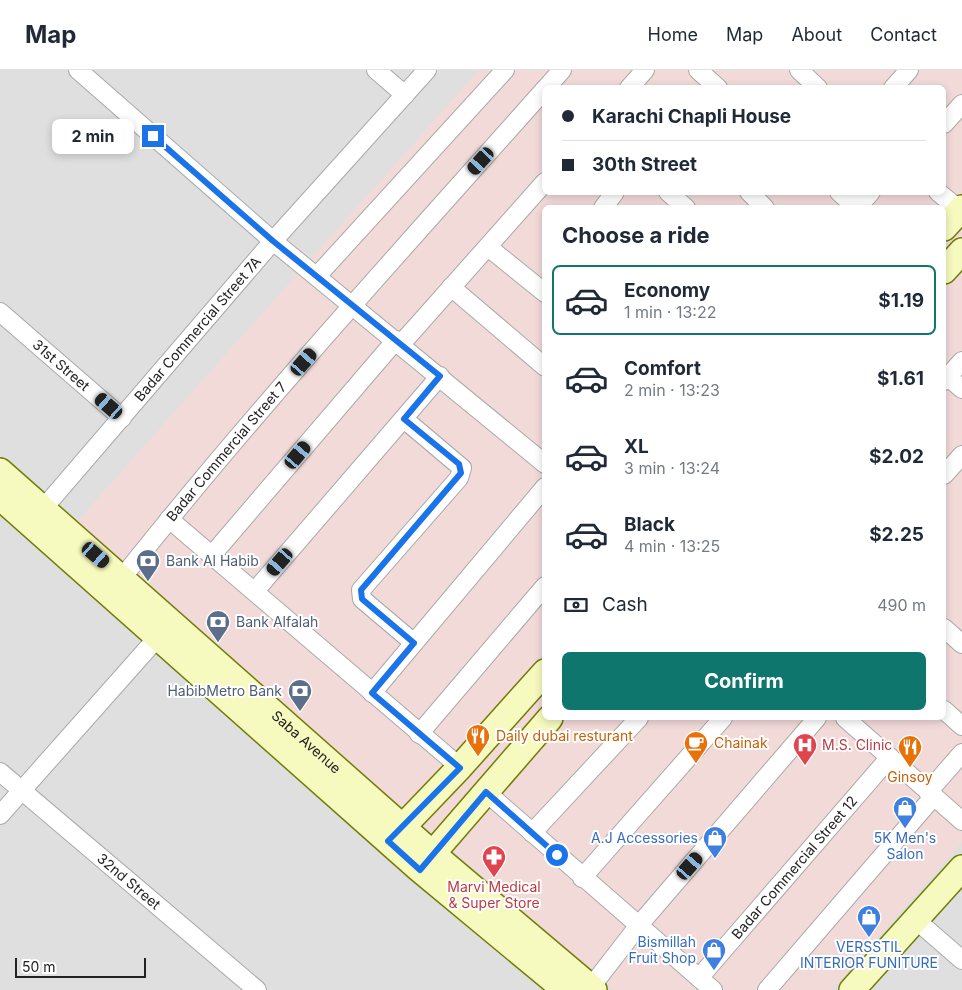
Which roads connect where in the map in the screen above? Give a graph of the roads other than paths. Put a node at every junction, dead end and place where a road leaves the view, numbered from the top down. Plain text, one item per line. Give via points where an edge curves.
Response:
1 (78, 70) edge
2 (376, 70) edge
3 (427, 70) edge
4 (504, 70) edge
5 (562, 70) edge
6 (645, 70) edge
7 (698, 70) edge
8 (799, 70) edge
9 (909, 70) edge
10 (549, 85) edge
11 (633, 85) edge
12 (715, 85) edge
13 (815, 85) edge
14 (896, 85) edge
15 (542, 92) edge
16 (405, 95) junction
17 (962, 104) edge
18 (946, 122) edge
19 (542, 185) edge
20 (614, 195) edge
21 (671, 195) edge
22 (752, 195) edge
23 (842, 195) edge
24 (868, 195) edge
25 (940, 195) edge
26 (605, 205) edge
27 (683, 205) edge
28 (762, 205) edge
29 (854, 205) edge
30 (860, 205) edge
31 (955, 216) edge
32 (273, 241) junction
33 (488, 247) junction
34 (962, 251) edge
35 (946, 269) edge
36 (317, 276) junction
37 (542, 285) edge
38 (451, 287) junction
39 (353, 305) junction
40 (0, 312) edge
41 (399, 342) junction
42 (962, 361) edge
43 (542, 364) edge
44 (440, 376) junction
45 (946, 379) edge
46 (962, 389) edge
47 (122, 418) junction
48 (404, 419) junction
49 (962, 454) edge
50 (542, 461) edge
51 (0, 471) edge
52 (946, 473) edge
53 (542, 491) edge
54 (0, 497) edge
55 (37, 516) junction
56 (169, 520) junction
57 (212, 555) junction
58 (122, 578) junction
59 (542, 590) edge
60 (256, 591) junction
61 (165, 629) junction
62 (946, 630) edge
63 (414, 643) junction
64 (962, 644) edge
65 (542, 675) edge
66 (372, 693) junction
67 (946, 712) edge
68 (548, 720) edge
69 (637, 720) edge
70 (721, 720) edge
71 (814, 720) edge
72 (846, 720) edge
73 (962, 726) edge
74 (419, 734) junction
75 (962, 753) edge
76 (890, 757) junction
77 (460, 768) junction
78 (0, 772) edge
79 (20, 790) junction
80 (486, 792) junction
81 (931, 794) junction
82 (0, 815) edge
83 (962, 821) edge
84 (532, 833) junction
85 (396, 834) junction
86 (426, 862) junction
87 (962, 868) edge
88 (582, 878) junction
89 (962, 888) edge
90 (639, 925) junction
91 (922, 925) junction
92 (962, 960) edge
93 (699, 978) junction
94 (578, 987) edge
95 (257, 990) edge
96 (713, 990) edge
97 (767, 990) edge
98 (852, 990) edge
99 (874, 990) edge

1 - 32 street
2 - 16 street
3 - 16 street, Badar Commercial Street 7A
4 - 36 street
5 - 10 street, Badar Commercial Street 7
6 - 11 street
7 - 12 street
8 - 13 street
9 - 14 street
15 - 39 street, Badar Commercial Street 7
16 - 32 street, Badar Commercial Street 7A
17 - 18 street
19 - 33 street
20 - 26 street
21 - 27 street
22 - 28 street
23 - 29 street
24 - 30 street
25 - 31 street
32 - 36 street
32 - 47 street, Badar Commercial Street 7A
33 - 37 street
33 - 38 street
34 - 35 main road
36 - 39 street
38 - 41 street
38 - 43 street
39 - 41 street
39 - 56 street, Badar Commercial Street 7
40 - 47 street, 31st Street
41 - 44 street
41 - 57 street
42 - 45 street
44 - 48 street
44 - 50 street
45 - 46 street
47 - 55 street, Badar Commercial Street 7A
48 - 60 street
48 - 63 street via 462,468 459,478 361,590 362,599
49 - 52 street
51 - 55 main road, Saba Avenue
53 - 63 street
54 - 55 main road, Saba Avenue
55 - 58 main road, Saba Avenue
55 - 61 main road, Saba Avenue
56 - 57 street
56 - 58 street, Badar Commercial Street 7
57 - 60 street
58 - 61 main road, Saba Avenue
59 - 74 street
60 - 66 street
61 - 79 street
61 - 85 main road, Saba Avenue
62 - 64 street
63 - 66 street
65 - 77 main road
66 - 74 street
67 - 73 street
68 - 80 main road
69 - 84 street
70 - 88 street
71 - 90 street
72 - 76 street
74 - 77 street
75 - 81 street
76 - 81 street
76 - 93 street, Badar Commercial Street 12
77 - 85 main road
78 - 79 street, 32nd Street
79 - 82 street
79 - 95 street, 32nd Street
80 - 84 street
80 - 86 main road
81 - 83 street
81 - 97 street
84 - 88 street
85 - 86 main road, Saba Avenue
86 - 94 main road, Saba Avenue
87 - 91 main road
88 - 90 street
89 - 91 main road
90 - 93 street
90 - 94 street
91 - 92 street
91 - 98 main road
91 - 99 main road
93 - 96 street

